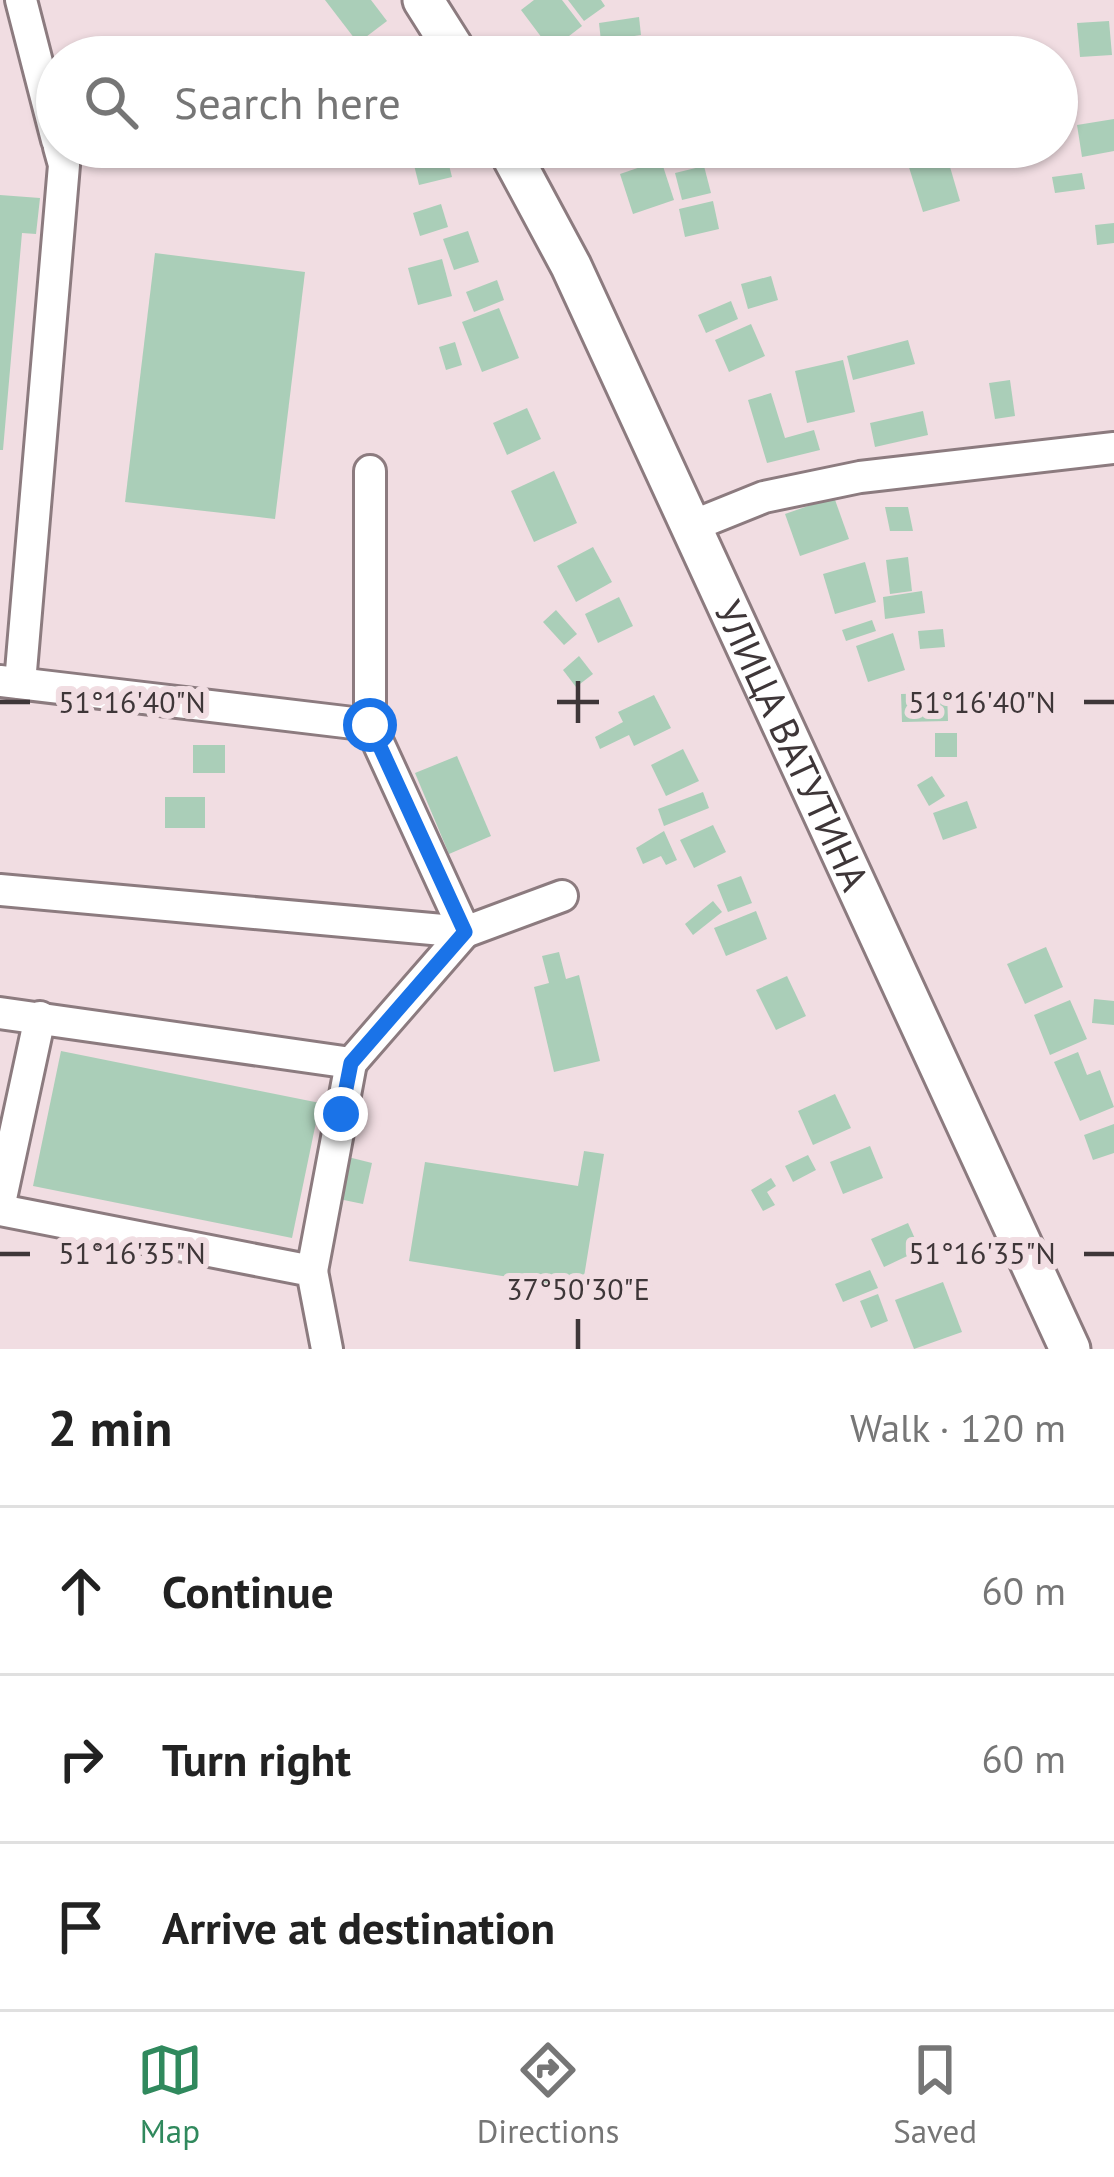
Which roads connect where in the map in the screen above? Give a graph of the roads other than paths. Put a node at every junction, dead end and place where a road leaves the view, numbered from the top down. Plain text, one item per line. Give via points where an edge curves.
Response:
1 (21, 0) edge
2 (423, 0) edge
3 (446, 36) edge
4 (36, 58) edge
5 (64, 168) edge
6 (519, 168) edge
7 (1114, 448) edge
8 (370, 471) dead end
9 (692, 526) junction
10 (10, 682) edge
11 (370, 725) junction
12 (0, 890) edge
13 (562, 896) dead end
14 (465, 932) junction
15 (0, 1013) edge
16 (40, 1017) junction
17 (351, 1063) junction
18 (0, 1207) edge
19 (312, 1271) junction
20 (327, 1349) edge
21 (1070, 1349) edge

1 - 4 lane
2 - 3 main road
5 - 10 lane
6 - 9 main road, УЛИЦА ВАТУТИНА
7 - 9 lane via 860,476 764,497
8 - 11 lane
9 - 21 main road, УЛИЦА ВАТУТИНА
10 - 11 lane
11 - 14 lane
12 - 14 lane
13 - 14 lane
14 - 17 lane
15 - 16 lane
16 - 17 lane
16 - 18 lane
17 - 19 lane
18 - 19 lane
19 - 20 lane

